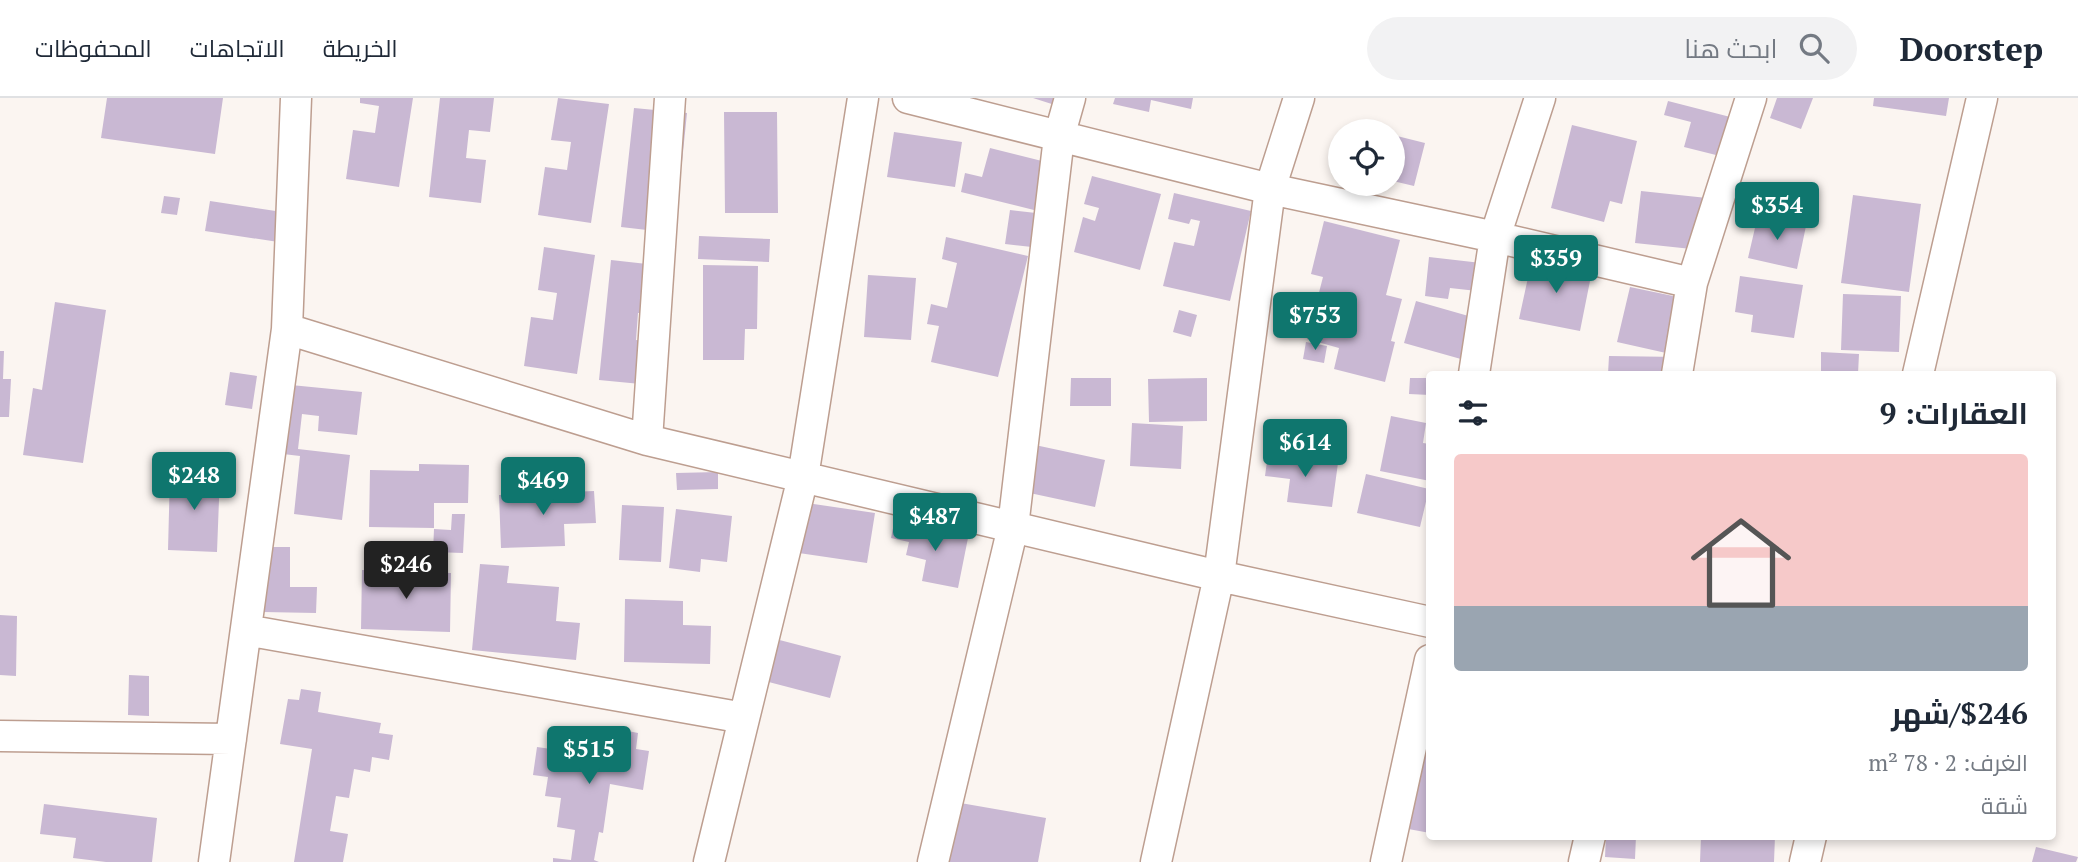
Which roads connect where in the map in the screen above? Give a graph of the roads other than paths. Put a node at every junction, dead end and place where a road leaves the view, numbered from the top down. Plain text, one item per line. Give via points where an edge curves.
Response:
1 (296, 98) edge
2 (670, 98) edge
3 (863, 98) edge
4 (908, 98) edge
5 (1070, 98) edge
6 (1298, 98) edge
7 (1540, 98) edge
8 (1751, 98) edge
9 (1982, 98) edge
10 (1059, 137) junction
11 (1270, 189) junction
12 (1495, 237) junction
13 (1692, 283) junction
14 (287, 329) junction
15 (1474, 371) edge
16 (1677, 371) edge
17 (1919, 371) edge
18 (647, 440) junction
19 (803, 477) junction
20 (1013, 527) junction
21 (1219, 576) junction
22 (1426, 621) edge
23 (246, 630) junction
24 (1426, 678) edge
25 (744, 718) junction
26 (0, 736) edge
27 (231, 739) junction
28 (1589, 840) edge
29 (1810, 840) edge
30 (214, 862) edge
31 (709, 862) edge
32 (933, 862) edge
33 (1156, 862) edge
34 (1386, 862) edge
35 (1584, 862) edge
36 (1805, 862) edge

1 - 14 street
2 - 18 street
3 - 19 street
4 - 10 street
5 - 10 street
6 - 11 street
7 - 12 street
8 - 13 street
9 - 17 street
10 - 11 street
10 - 20 street
11 - 12 street
11 - 21 street
12 - 13 street
12 - 15 street
13 - 16 street
14 - 18 street
14 - 23 street
18 - 19 street
19 - 20 street
19 - 25 street
20 - 21 street
20 - 32 street
21 - 22 street
21 - 33 street
23 - 25 street
23 - 27 street
24 - 34 street
25 - 31 street
26 - 27 street
27 - 30 street
28 - 35 street
29 - 36 street

